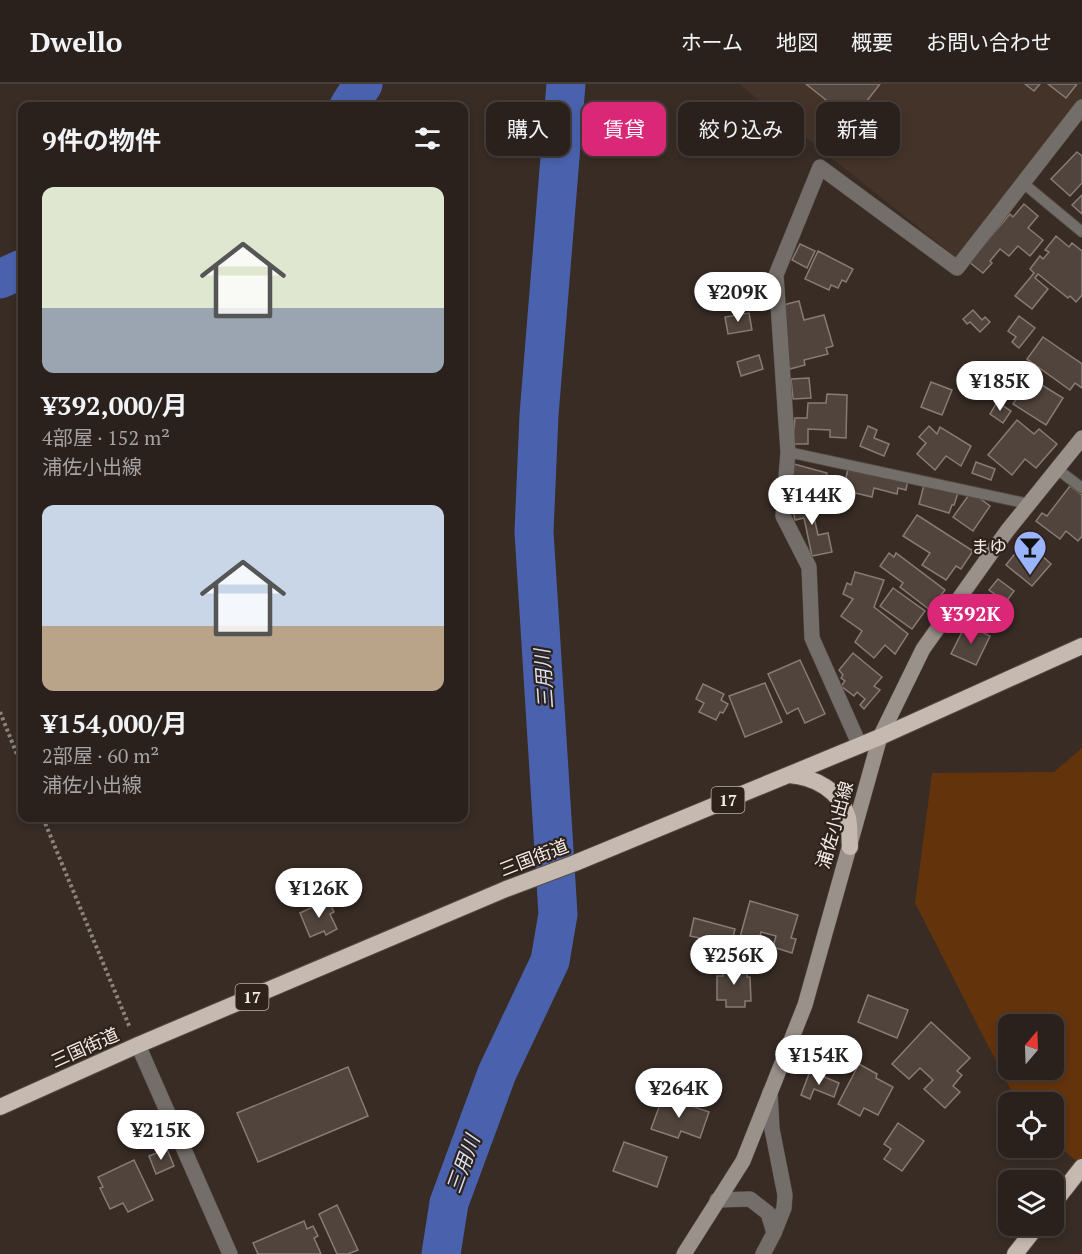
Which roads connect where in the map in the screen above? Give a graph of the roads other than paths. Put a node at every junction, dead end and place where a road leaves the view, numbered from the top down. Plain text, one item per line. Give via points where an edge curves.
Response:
1 (1082, 107) edge
2 (1023, 183) junction
3 (1082, 232) edge
4 (1082, 438) edge
5 (788, 452) junction
6 (1057, 469) junction
7 (1082, 488) edge
8 (1029, 504) junction
9 (1082, 646) edge
10 (880, 737) junction
11 (860, 746) junction
12 (788, 775) junction
13 (850, 847) junction
14 (138, 1045) junction
15 (770, 1092) junction
16 (0, 1107) edge
17 (1082, 1167) edge
18 (1064, 1190) edge
19 (717, 1200) junction
20 (774, 1233) junction
21 (1029, 1236) edge
22 (230, 1254) edge
23 (684, 1254) edge
24 (763, 1254) edge
25 (1015, 1254) edge

1 - 2 street
2 - 3 lane
2 - 5 street via 957,268 820,167 776,275
4 - 6 main road, 浦佐小出線
5 - 8 lane
5 - 11 street via 783,516 808,567 812,638
6 - 7 lane
6 - 8 main road, 浦佐小出線
8 - 10 main road, 浦佐小出線 via 923,649
9 - 10 highway, 三国街道 / 17
10 - 11 highway, 三国街道 / 17
10 - 13 main road, 浦佐小出線
11 - 12 highway, 三国街道 / 17
12 - 13 highway via 815,780 838,799 848,818
12 - 14 highway, 三国街道 / 17
13 - 15 main road, 浦佐小出線 via 805,1005
14 - 16 highway, 三国街道 / 17
14 - 22 street
15 - 19 main road, 浦佐小出線 via 743,1161
15 - 20 street via 772,1129 785,1195
17 - 18 highway
19 - 20 street via 750,1199 768,1213
19 - 23 main road, 浦佐小出線
20 - 24 street
21 - 25 highway

